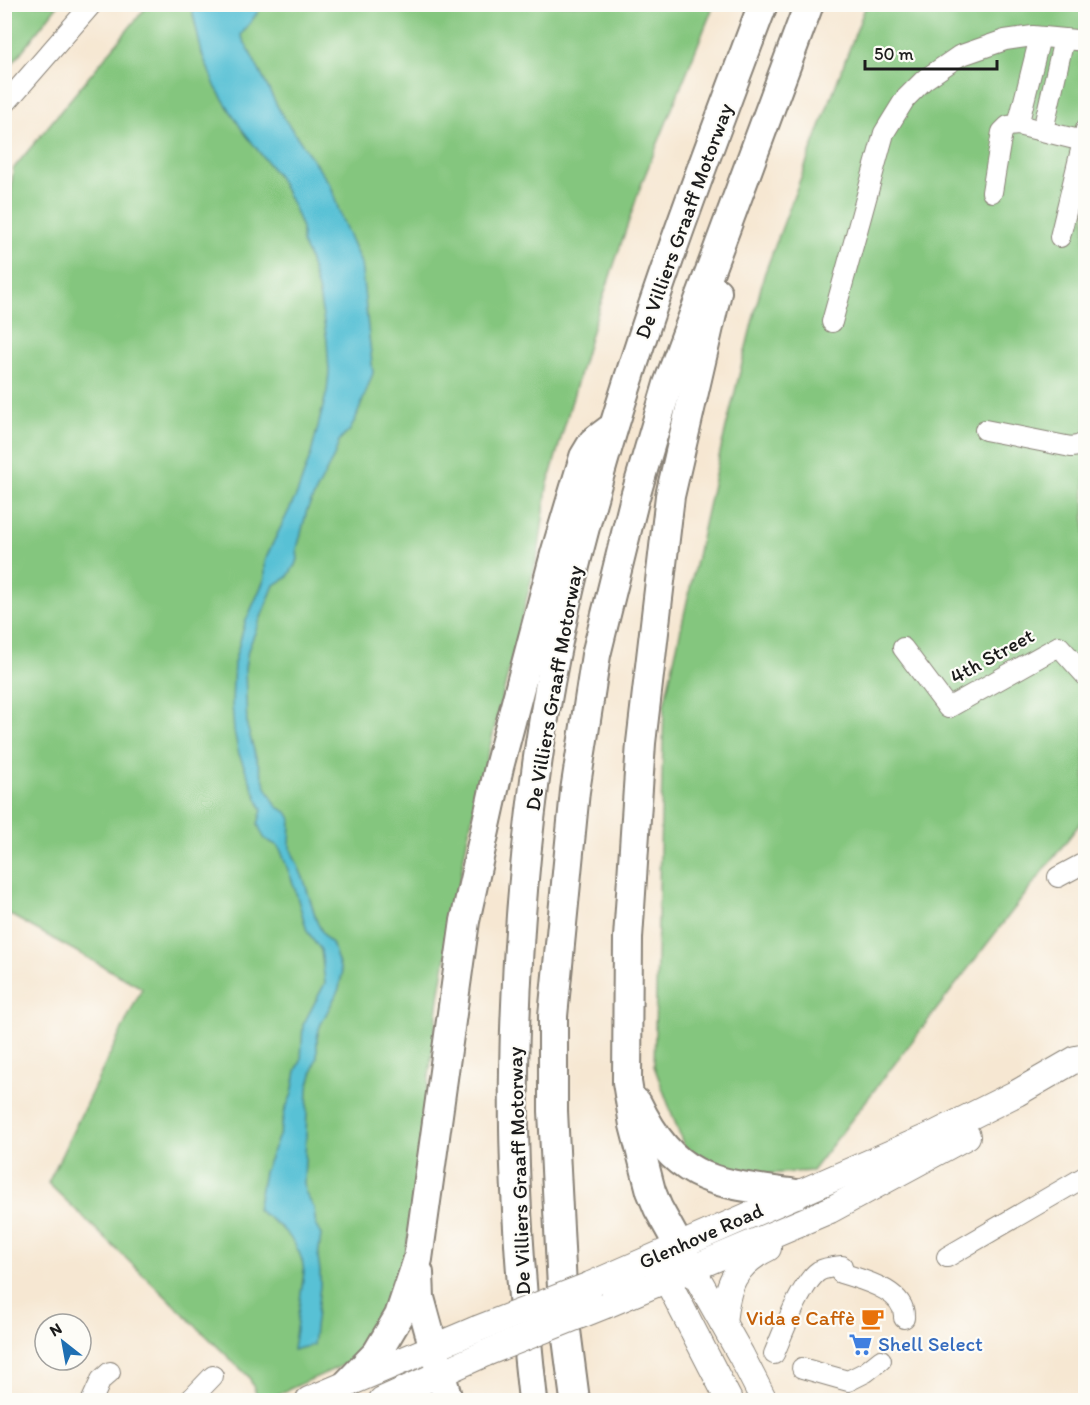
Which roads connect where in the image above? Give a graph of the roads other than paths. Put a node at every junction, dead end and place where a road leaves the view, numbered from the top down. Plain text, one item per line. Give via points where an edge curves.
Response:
1 (92, 4) edge
2 (763, 4) edge
3 (809, 4) edge
4 (1040, 37) junction
5 (1064, 39) junction
6 (1086, 40) edge
7 (4, 105) edge
8 (1017, 124) junction
9 (1043, 130) junction
10 (1084, 135) edge
11 (756, 145) junction
12 (992, 192) dead end
13 (1060, 237) dead end
14 (832, 322) dead end
15 (613, 427) junction
16 (985, 430) dead end
17 (1086, 442) edge
18 (903, 648) dead end
19 (1086, 676) edge
20 (1086, 862) edge
21 (1058, 877) dead end
22 (1086, 1057) edge
23 (1086, 1063) edge
24 (627, 1082) junction
25 (1086, 1176) edge
26 (797, 1194) junction
27 (796, 1225) junction
28 (946, 1257) dead end
29 (418, 1259) junction
30 (674, 1262) junction
31 (904, 1318) dead end
32 (723, 1323) junction
33 (434, 1347) junction
34 (774, 1354) dead end
35 (881, 1360) dead end
36 (802, 1368) dead end
37 (110, 1372) dead end
38 (213, 1376) dead end
39 (445, 1387) edge
40 (329, 1392) edge
41 (92, 1401) edge
42 (190, 1401) edge
43 (382, 1401) edge
44 (533, 1401) edge
45 (574, 1401) edge
46 (729, 1401) edge
47 (764, 1401) edge

1 - 7 street
2 - 15 highway, De Villiers Graaff Motorway via 662,277
3 - 11 highway
4 - 5 street
4 - 8 street
4 - 14 street via 1005,40 958,56 905,99 884,133
5 - 6 street
5 - 9 street
8 - 9 street
8 - 12 street via 1002,132
9 - 10 street
10 - 13 street
11 - 24 highway via 730,238 670,496 634,834
11 - 45 highway via 668,384 635,497 596,655 575,791 556,981 552,1069 563,1306
15 - 29 highway via 593,442 574,487 494,790 465,921
15 - 44 highway, De Villiers Graaff Motorway via 578,552 557,652 534,793 522,902 514,1115
16 - 17 street via 1071,447
18 - 19 street, 4th Street via 948,708 1059,646
20 - 21 street
22 - 26 main road, Glenhove Road via 937,1133
23 - 27 main road, Glenhove Road via 1076,1073 959,1141
24 - 26 highway via 663,1146 698,1174 718,1182
24 - 30 highway via 649,1183
25 - 28 street
26 - 30 main road, Glenhove Road
27 - 30 main road, Glenhove Road
27 - 32 main road via 785,1237 744,1262 730,1286
29 - 33 highway via 420,1298
29 - 40 highway via 399,1316 377,1353
30 - 32 main road
30 - 33 main road, Glenhove Road, bridge via 590,1285
30 - 39 main road, Glenhove Road, bridge via 606,1305 486,1353
30 - 46 main road
31 - 34 street via 904,1309 894,1296 830,1267 806,1284
32 - 47 main road
33 - 39 highway
33 - 40 main road, Glenhove Road
35 - 36 street via 848,1381
37 - 41 street via 101,1380
38 - 42 street
39 - 43 main road, Glenhove Road

